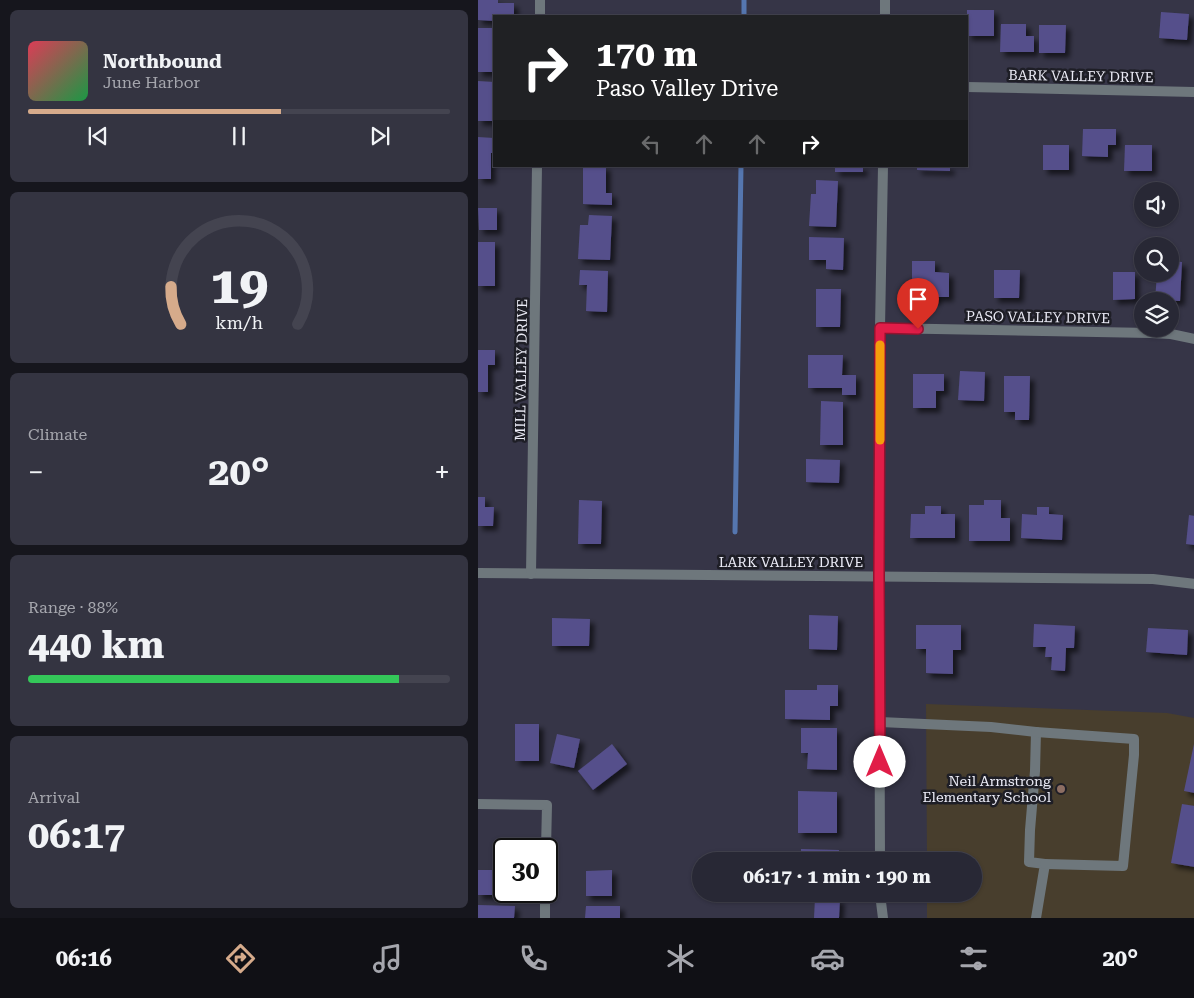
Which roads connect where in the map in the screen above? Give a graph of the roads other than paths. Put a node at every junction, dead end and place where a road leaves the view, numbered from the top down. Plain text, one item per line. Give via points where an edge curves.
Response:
1 (540, 0) edge
2 (885, 0) edge
3 (540, 15) edge
4 (885, 15) edge
5 (968, 87) edge
6 (1194, 92) edge
7 (537, 167) edge
8 (883, 167) edge
9 (880, 328) junction
10 (1194, 339) edge
11 (478, 573) edge
12 (531, 574) junction
13 (879, 576) junction
14 (1194, 584) edge
15 (880, 722) junction
16 (1036, 732) junction
17 (478, 804) edge
18 (546, 838) edge
19 (880, 852) edge
20 (1045, 864) junction
21 (881, 902) edge
22 (545, 903) edge
23 (545, 918) edge
24 (883, 918) edge
25 (1036, 918) edge

1 - 3 street
2 - 4 street
5 - 6 street, BARK VALLEY DRIVE
7 - 12 street, MILL VALLEY DRIVE
8 - 9 street
9 - 10 street, PASO VALLEY DRIVE via 1150,333
9 - 13 street
11 - 12 street, LARK VALLEY DRIVE
12 - 13 street, LARK VALLEY DRIVE
13 - 14 street, LARK VALLEY DRIVE via 1153,579
13 - 15 street
15 - 16 street
15 - 19 street
16 - 20 street via 1029,862
16 - 20 street via 1134,738 1123,866
17 - 18 street via 547,805
20 - 25 street
21 - 24 street
22 - 23 street

